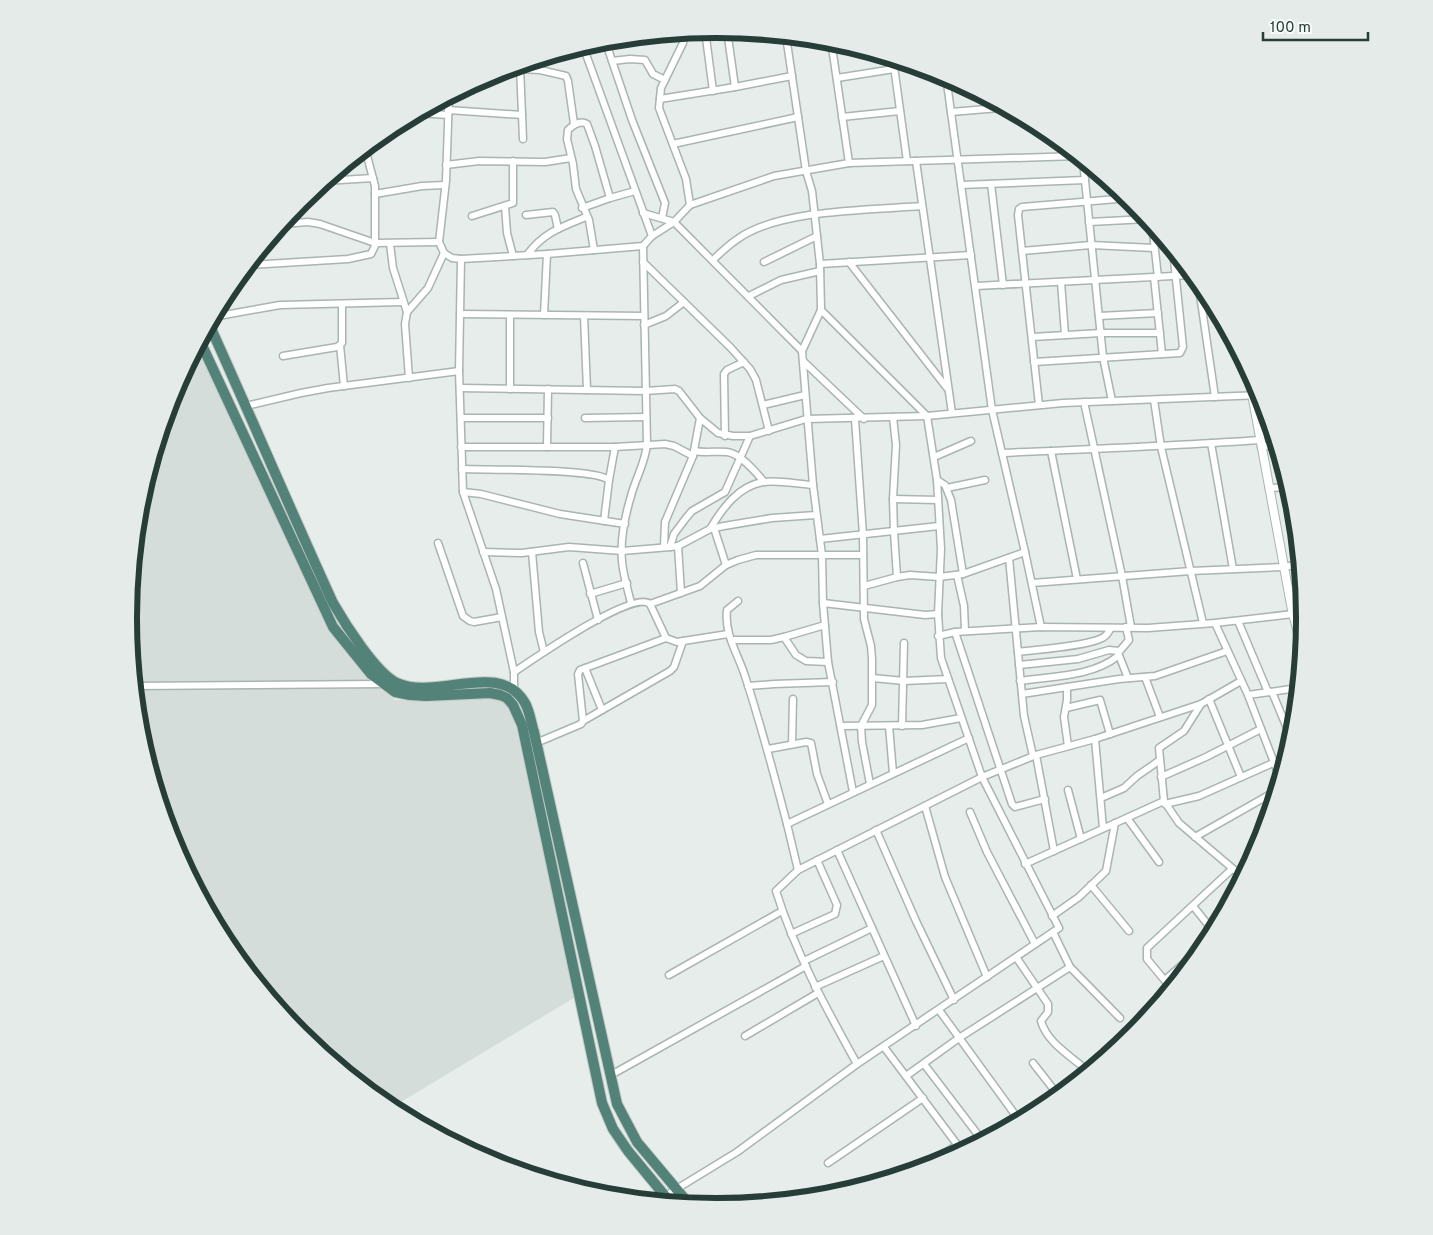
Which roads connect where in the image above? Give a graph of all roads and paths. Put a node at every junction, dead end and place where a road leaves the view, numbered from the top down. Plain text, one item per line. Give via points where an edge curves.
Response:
1 (706, 38) edge
2 (728, 38) edge
3 (684, 39) edge
4 (787, 42) edge
5 (608, 48) edge
6 (833, 50) edge
7 (585, 53) edge
8 (612, 62) junction
9 (893, 65) edge
10 (529, 68) edge
11 (894, 70) junction
12 (520, 72) edge
13 (792, 76) junction
14 (837, 78) junction
15 (665, 80) junction
16 (947, 86) edge
17 (735, 87) junction
18 (713, 91) junction
19 (660, 98) junction
20 (449, 103) edge
21 (993, 108) edge
22 (900, 111) junction
23 (448, 112) junction
24 (951, 112) junction
25 (431, 113) edge
26 (522, 114) junction
27 (798, 117) junction
28 (842, 117) junction
29 (574, 124) junction
30 (522, 139) dead end
31 (673, 144) junction
32 (367, 154) edge
33 (1069, 156) edge
34 (571, 158) junction
35 (957, 160) junction
36 (907, 161) junction
37 (916, 161) junction
38 (513, 162) junction
39 (848, 163) junction
40 (446, 165) junction
41 (1084, 168) edge
42 (806, 170) junction
43 (373, 178) junction
44 (335, 180) edge
45 (1085, 180) junction
46 (991, 184) junction
47 (445, 185) junction
48 (961, 185) junction
49 (635, 190) junction
50 (375, 194) junction
51 (610, 198) junction
52 (1118, 199) edge
53 (1087, 201) junction
54 (690, 205) junction
55 (505, 206) junction
56 (922, 206) junction
57 (582, 208) junction
58 (643, 213) junction
59 (814, 214) junction
60 (526, 215) dead end
61 (472, 216) dead end
62 (586, 217) junction
63 (662, 218) junction
64 (1139, 219) edge
65 (674, 222) junction
66 (1089, 222) junction
67 (291, 223) edge
68 (558, 229) junction
69 (1153, 235) edge
70 (652, 236) junction
71 (817, 236) junction
72 (439, 242) junction
73 (374, 243) junction
74 (390, 244) junction
75 (1091, 245) junction
76 (643, 246) junction
77 (1154, 248) junction
78 (594, 250) junction
79 (1022, 251) junction
80 (444, 253) junction
81 (547, 254) junction
82 (971, 255) junction
83 (513, 256) junction
84 (527, 256) junction
85 (929, 258) junction
86 (460, 259) junction
87 (713, 260) junction
88 (1174, 261) edge
89 (643, 262) junction
90 (764, 262) dead end
91 (849, 262) junction
92 (256, 264) edge
93 (820, 264) junction
94 (820, 271) junction
95 (1185, 275) edge
96 (1176, 276) junction
97 (1156, 277) junction
98 (1094, 280) junction
99 (1061, 282) junction
100 (1026, 284) junction
101 (1003, 285) junction
102 (976, 286) junction
103 (749, 296) junction
104 (1200, 297) edge
105 (403, 302) junction
106 (684, 302) junction
107 (342, 304) junction
108 (821, 310) junction
109 (407, 312) junction
110 (1158, 313) junction
111 (460, 314) junction
112 (510, 315) junction
113 (544, 315) junction
114 (221, 316) edge
115 (584, 316) junction
116 (644, 316) junction
117 (1099, 316) junction
118 (644, 325) junction
119 (212, 331) edge
120 (1101, 333) junction
121 (1160, 333) junction
122 (1065, 335) junction
123 (1032, 337) junction
124 (340, 345) junction
125 (203, 348) edge
126 (802, 350) junction
127 (1162, 354) junction
128 (283, 356) dead end
129 (1103, 357) junction
130 (744, 362) junction
131 (803, 362) junction
132 (1034, 362) junction
133 (459, 371) junction
134 (408, 378) junction
135 (344, 386) junction
136 (460, 388) junction
137 (510, 389) junction
138 (548, 389) junction
139 (948, 389) junction
140 (587, 390) junction
141 (645, 391) junction
142 (805, 395) junction
143 (1252, 396) joint
144 (1214, 397) junction
145 (1154, 400) junction
146 (1112, 401) junction
147 (1084, 402) junction
148 (763, 405) junction
149 (246, 406) junction
150 (1039, 406) junction
151 (992, 410) junction
152 (952, 413) junction
153 (927, 416) junction
154 (646, 417) junction
155 (893, 417) junction
156 (461, 418) junction
157 (548, 418) junction
158 (585, 418) dead end
159 (700, 418) junction
160 (806, 419) junction
161 (855, 419) junction
162 (864, 419) junction
163 (1264, 425) edge
164 (1258, 426) junction
165 (769, 431) junction
166 (725, 436) junction
167 (750, 436) junction
168 (971, 441) dead end
169 (1210, 443) junction
170 (647, 444) junction
171 (1261, 444) junction
172 (1270, 444) edge
173 (461, 447) junction
174 (547, 447) junction
175 (614, 447) junction
176 (1161, 447) junction
177 (1094, 448) junction
178 (1051, 451) junction
179 (1002, 453) junction
180 (694, 454) junction
181 (934, 457) junction
182 (740, 459) junction
183 (462, 469) junction
184 (609, 480) junction
185 (937, 480) junction
186 (985, 480) dead end
187 (764, 482) junction
188 (813, 485) junction
189 (1281, 487) edge
190 (947, 488) junction
191 (1269, 488) junction
192 (463, 492) junction
193 (893, 499) junction
194 (938, 500) junction
195 (816, 515) junction
196 (604, 521) junction
197 (624, 524) junction
198 (940, 526) junction
199 (712, 529) junction
200 (894, 532) junction
201 (863, 535) junction
202 (820, 539) junction
203 (438, 543) dead end
204 (678, 546) junction
205 (667, 547) junction
206 (622, 551) junction
207 (483, 552) junction
208 (532, 552) junction
209 (1025, 552) junction
210 (863, 555) junction
211 (822, 556) junction
212 (1009, 558) junction
213 (583, 563) dead end
214 (726, 565) junction
215 (1294, 565) edge
216 (1284, 567) junction
217 (1233, 569) junction
218 (1191, 571) junction
219 (960, 574) junction
220 (897, 576) junction
221 (1122, 576) junction
222 (939, 577) junction
223 (1076, 579) junction
224 (627, 583) junction
225 (1032, 583) junction
226 (864, 586) junction
227 (681, 593) junction
228 (590, 594) junction
229 (738, 601) dead end
230 (631, 604) junction
231 (650, 604) junction
232 (824, 604) junction
233 (865, 608) junction
234 (1296, 611) edge
235 (1292, 612) junction
236 (938, 614) junction
237 (502, 617) junction
238 (598, 620) junction
239 (1238, 620) junction
240 (1203, 624) junction
241 (1215, 624) junction
242 (825, 625) junction
243 (1296, 626) edge
244 (1041, 627) junction
245 (1129, 627) junction
246 (1015, 628) junction
247 (1111, 628) junction
248 (965, 631) junction
249 (955, 632) junction
250 (938, 636) junction
251 (729, 637) junction
252 (784, 637) junction
253 (666, 638) junction
254 (683, 641) junction
255 (904, 643) dead end
256 (1227, 651) junction
257 (544, 652) junction
258 (1018, 652) junction
259 (1118, 653) junction
260 (828, 662) junction
261 (1019, 665) junction
262 (585, 668) junction
263 (514, 672) junction
264 (1145, 677) junction
265 (873, 678) junction
266 (1128, 678) junction
267 (948, 679) junction
268 (904, 681) junction
269 (1020, 681) junction
270 (1241, 681) junction
271 (833, 682) junction
272 (382, 684) junction
273 (140, 686) edge
274 (748, 686) junction
275 (1067, 687) junction
276 (1292, 689) edge
277 (1270, 692) junction
278 (510, 694) junction
279 (1022, 694) junction
280 (1248, 695) junction
281 (793, 698) dead end
282 (1209, 699) junction
283 (1201, 704) junction
284 (1066, 708) junction
285 (602, 710) junction
286 (1160, 717) junction
287 (961, 718) junction
288 (583, 721) junction
289 (842, 726) junction
290 (861, 726) junction
291 (889, 726) junction
292 (902, 726) junction
293 (1286, 727) edge
294 (1261, 729) junction
295 (1110, 734) junction
296 (969, 738) junction
297 (1095, 739) junction
298 (536, 743) junction
299 (792, 744) junction
300 (1068, 746) junction
301 (1228, 746) junction
302 (768, 749) junction
303 (1034, 756) junction
304 (1160, 760) junction
305 (1273, 763) junction
306 (1001, 769) junction
307 (1276, 770) edge
308 (893, 774) junction
309 (982, 777) junction
310 (1161, 777) junction
311 (1241, 777) junction
312 (870, 784) junction
313 (1068, 790) dead end
314 (853, 792) junction
315 (1269, 795) edge
316 (1101, 798) junction
317 (1045, 799) junction
318 (1165, 802) junction
319 (828, 804) junction
320 (925, 806) junction
321 (970, 812) dead end
322 (1127, 818) junction
323 (1115, 823) junction
324 (787, 824) junction
325 (1104, 828) junction
326 (876, 830) junction
327 (1195, 837) junction
328 (1081, 839) junction
329 (837, 850) junction
330 (1054, 851) junction
331 (817, 860) junction
332 (1159, 862) dead end
333 (1025, 864) junction
334 (798, 870) junction
335 (1237, 874) edge
336 (1091, 885) junction
337 (1193, 906) junction
338 (782, 911) junction
339 (1052, 916) junction
340 (1208, 925) edge
341 (872, 928) junction
342 (1129, 931) dead end
343 (1053, 932) junction
344 (791, 934) junction
345 (1035, 944) junction
346 (884, 956) junction
347 (1016, 957) junction
348 (805, 963) junction
349 (1070, 967) junction
350 (1180, 967) edge
351 (669, 975) dead end
352 (987, 977) junction
353 (1165, 980) junction
354 (1167, 983) edge
355 (1038, 988) junction
356 (816, 990) junction
357 (954, 1000) junction
358 (939, 1010) junction
359 (1120, 1018) dead end
360 (916, 1026) junction
361 (745, 1036) dead end
362 (960, 1038) junction
363 (884, 1047) junction
364 (1033, 1063) dead end
365 (858, 1064) junction
366 (924, 1064) junction
367 (1083, 1067) edge
368 (611, 1075) junction
369 (906, 1076) junction
370 (1054, 1090) edge
371 (922, 1098) junction
372 (1015, 1115) edge
373 (978, 1135) edge
374 (957, 1145) edge
375 (828, 1163) dead end
376 (677, 1188) junction
377 (665, 1195) edge
378 (671, 1195) edge
379 (683, 1196) edge

1 - 18 street
2 - 17 street
3 - 15 street
4 - 13 street
5 - 8 street
6 - 14 street
7 - 49 street
8 - 15 street via 644,60 653,74
8 - 63 street via 665,203
9 - 11 street
10 - 29 street via 566,76
11 - 14 street
11 - 22 street
12 - 26 street
13 - 17 street
13 - 27 street
14 - 28 street
15 - 19 street
16 - 24 street
17 - 18 street
18 - 19 street
19 - 31 street via 659,108
20 - 23 street
21 - 24 street
22 - 28 street
22 - 36 street
23 - 25 street
23 - 26 street
23 - 40 street
24 - 35 street
26 - 30 street
27 - 31 street
27 - 42 street
28 - 39 street
29 - 34 street via 566,134
29 - 51 street via 587,124
31 - 54 street via 686,179
32 - 43 street
33 - 35 street
34 - 38 street via 555,162
34 - 57 street
35 - 37 street
35 - 48 street
36 - 37 street
36 - 39 street
37 - 56 street
38 - 40 street via 479,161
38 - 55 street via 514,201
39 - 42 street
40 - 47 street
41 - 45 street
42 - 54 street via 774,176
42 - 59 street
43 - 44 street
43 - 50 street
45 - 46 street
45 - 53 street
46 - 48 street
46 - 101 street
47 - 50 street
47 - 72 street
48 - 82 street
49 - 51 street
49 - 58 street
50 - 73 street
51 - 57 street
52 - 53 street
53 - 66 street
53 - 79 street via 1019,208
54 - 65 street
55 - 61 street
55 - 83 street
56 - 59 street
56 - 85 street
57 - 62 street
58 - 63 street
58 - 70 street
59 - 71 street
59 - 87 street via 782,220 740,237
60 - 68 street via 553,212
62 - 68 street
62 - 78 street
63 - 65 street
64 - 66 street
65 - 70 street
65 - 87 street
66 - 75 street
67 - 73 street via 320,224
68 - 84 street via 538,240
69 - 77 street
70 - 76 street
71 - 90 street
71 - 93 street
72 - 74 street
72 - 80 street
73 - 74 street
73 - 92 street via 374,249 368,256
74 - 105 street
75 - 77 street
75 - 79 street
75 - 98 street
76 - 78 street
76 - 89 street
77 - 97 street
78 - 81 street
79 - 100 street
80 - 86 street
80 - 109 street via 428,288
81 - 84 street
81 - 113 street
82 - 85 street
82 - 102 street
83 - 84 street
83 - 86 street
85 - 91 street
85 - 139 street
86 - 111 street
87 - 103 street
88 - 96 street
89 - 106 street
89 - 116 street
91 - 93 street
91 - 139 street
93 - 94 street
94 - 103 street via 781,280
94 - 108 street
95 - 96 street
96 - 97 street
96 - 127 street via 1183,347 1180,353
97 - 98 street
97 - 110 street
98 - 99 street
98 - 117 street
99 - 100 street
99 - 122 street
100 - 101 street
100 - 123 street
101 - 102 street
102 - 151 street
103 - 126 street
104 - 144 street
105 - 107 street
105 - 109 street
106 - 118 street via 666,316
106 - 130 street
107 - 114 street via 280,306
107 - 124 street via 343,340
108 - 126 street
108 - 153 street
109 - 134 street
110 - 117 street
110 - 121 street
111 - 112 street
111 - 133 street
112 - 113 street
112 - 137 street
113 - 115 street
115 - 116 street
115 - 140 street
116 - 118 street
117 - 120 street
118 - 141 street
119 - 149 highway
120 - 121 street
120 - 122 street
120 - 129 street
121 - 127 street
122 - 123 street
123 - 132 street
124 - 128 street
124 - 135 street
125 - 272 highway via 333,627
126 - 131 street
127 - 129 street
129 - 132 street
129 - 146 street
130 - 148 street via 756,380
130 - 166 street via 724,374
131 - 142 street
131 - 162 street
132 - 150 street
133 - 134 street
133 - 136 street
134 - 135 street
135 - 149 street
136 - 137 street
136 - 156 street
137 - 138 street
138 - 140 street
138 - 157 street
139 - 152 street
140 - 141 street
141 - 154 street
141 - 159 street via 675,389
142 - 148 street
142 - 160 street
143 - 144 street
143 - 164 street
144 - 145 street
145 - 146 street
145 - 176 street
146 - 147 street
147 - 150 street
147 - 177 street
148 - 165 street
149 - 278 highway via 333,604 383,673 398,683 425,688 495,682 506,685
150 - 151 street
151 - 152 street
151 - 179 street
152 - 153 street
153 - 155 street
153 - 181 street
154 - 158 street
154 - 170 street
155 - 162 street
155 - 193 street via 896,445
156 - 157 street
156 - 173 street
157 - 174 street
159 - 166 street
159 - 180 street
160 - 161 street
160 - 165 street
160 - 188 street
161 - 162 street
161 - 201 street
163 - 164 street
164 - 171 street
165 - 167 street
166 - 167 street
167 - 182 street
168 - 181 street
169 - 171 street
169 - 176 street
169 - 217 street
170 - 175 street
170 - 180 street via 669,445
170 - 197 street via 643,468 631,494
171 - 172 street
171 - 191 street
173 - 174 street
173 - 183 street
174 - 175 street
175 - 184 street
176 - 177 street
176 - 218 street
177 - 178 street
177 - 221 street
178 - 179 street
178 - 223 street
179 - 209 street
180 - 182 street via 730,452
180 - 205 street via 665,522
181 - 185 street
182 - 187 street
182 - 205 street via 725,492 692,511
183 - 184 street via 553,471 589,474
183 - 192 street
184 - 196 street
185 - 190 street
185 - 194 street
186 - 190 street
187 - 188 street
187 - 199 street via 735,495
188 - 195 street
189 - 191 street
190 - 219 street
191 - 216 street
192 - 196 street
192 - 207 street
193 - 194 street
193 - 200 street
194 - 198 street
195 - 199 street via 772,518
195 - 202 street
196 - 197 street
197 - 206 street
198 - 200 street
198 - 222 street
199 - 204 street
199 - 214 street
200 - 201 street
200 - 220 street
201 - 202 street
201 - 210 street
202 - 211 street
203 - 237 street via 463,616 470,622
204 - 205 street
204 - 227 street
205 - 206 street
206 - 208 street via 569,547
206 - 224 street
207 - 208 street
207 - 237 street
208 - 257 street via 538,623
209 - 212 street
209 - 225 street
210 - 211 street
210 - 226 street
211 - 214 street via 756,555
211 - 232 street
212 - 219 street
212 - 246 street
213 - 228 street
214 - 227 street via 700,586
215 - 216 street
216 - 217 street
216 - 235 street
217 - 218 street
218 - 221 street
218 - 240 street
219 - 222 street
219 - 248 street
220 - 222 street
220 - 226 street
221 - 223 street
221 - 245 street
222 - 236 street
223 - 225 street
224 - 228 street
224 - 230 street
225 - 244 street
226 - 233 street
227 - 231 street
228 - 238 street
229 - 251 street via 727,610
230 - 231 street via 642,601
230 - 238 street
231 - 253 street
232 - 233 street
232 - 242 street
233 - 236 street
233 - 265 street
234 - 235 street
235 - 239 street
235 - 243 street
236 - 250 street
237 - 263 street
238 - 257 street
239 - 241 street
239 - 277 street
240 - 241 street
240 - 245 street
241 - 256 street
242 - 252 street
242 - 260 street
244 - 246 street
244 - 247 street
245 - 247 street
245 - 259 street via 1129,640
246 - 248 street
246 - 258 street
247 - 258 street via 1100,639
248 - 249 street
249 - 250 street
249 - 306 street
250 - 267 street
251 - 252 street via 771,640
251 - 254 street
251 - 274 street
252 - 260 street via 796,655 806,661
253 - 254 street
253 - 262 street
254 - 285 street via 670,671
255 - 268 street
256 - 264 street via 1163,675
256 - 270 street
257 - 263 street
258 - 261 street
259 - 261 street via 1109,650 1078,658
259 - 266 street
259 - 269 street via 1110,662 1097,668
260 - 271 street
261 - 269 street
262 - 285 street
262 - 288 street via 578,674
263 - 278 street
264 - 266 street
264 - 286 street
265 - 268 street
265 - 290 street via 872,706
266 - 275 street
267 - 268 street
267 - 287 street
268 - 292 street
269 - 279 street
270 - 280 street
270 - 282 street
271 - 274 street
271 - 289 street
272 - 273 street
272 - 278 highway via 395,692 410,695
274 - 302 street
275 - 279 street
275 - 284 street
276 - 277 street
277 - 280 street
277 - 293 street
278 - 298 highway via 522,698
278 - 377 highway via 522,725 602,1103 612,1129
279 - 303 street
280 - 294 street
281 - 299 street
282 - 283 street
282 - 301 street
283 - 286 street
283 - 304 street via 1184,731 1161,745
284 - 295 street via 1100,700
284 - 300 street
285 - 288 street
286 - 295 street
287 - 292 street
287 - 296 street
288 - 298 street
289 - 290 street
289 - 314 street
290 - 291 street
290 - 312 street
291 - 292 street
291 - 308 street
294 - 301 street
294 - 305 street
295 - 297 street
296 - 308 street
296 - 309 street
297 - 300 street
297 - 316 street
298 - 368 highway
299 - 302 street
299 - 319 street via 810,743
300 - 303 street
301 - 310 street
301 - 311 street
302 - 324 street
303 - 306 street
303 - 317 street
304 - 310 street
304 - 316 street via 1124,788
305 - 307 street
305 - 311 street
306 - 309 street
306 - 317 street via 1013,806
308 - 312 street
309 - 320 street
309 - 333 street
310 - 318 street
311 - 318 street via 1199,796
312 - 314 street
313 - 328 street
314 - 319 street
315 - 327 street
316 - 325 street
317 - 330 street
318 - 322 street
318 - 327 street via 1179,823
319 - 324 street
320 - 326 street
320 - 352 street via 945,876
321 - 345 street
322 - 323 street
322 - 332 street
323 - 325 street
323 - 336 street via 1106,871
324 - 334 street
325 - 328 street
326 - 329 street
326 - 357 street
327 - 335 street
328 - 330 street
329 - 331 street
329 - 341 street
330 - 333 street
331 - 334 street
331 - 344 street via 837,910 835,914
333 - 339 street
334 - 338 street via 776,891
335 - 337 street
336 - 339 street
336 - 342 street
337 - 340 street
337 - 353 street via 1147,948 1147,959
338 - 344 street
338 - 351 street
339 - 343 street via 1058,928
341 - 346 street
341 - 348 street
343 - 345 street
343 - 349 street
344 - 348 street
345 - 347 street
346 - 356 street
346 - 360 street
347 - 352 street
347 - 355 street
348 - 356 street
348 - 368 street
349 - 355 street
349 - 359 street
350 - 353 street
352 - 357 street
353 - 354 street
355 - 362 street
355 - 367 street via 1049,1007 1041,1021 1044,1028 1054,1042
356 - 361 street
356 - 365 street
357 - 358 street
358 - 360 street
358 - 362 street
360 - 363 street
362 - 366 street
362 - 372 street
363 - 365 street
363 - 369 street
364 - 370 street
365 - 376 street via 737,1152
366 - 369 street
366 - 373 street
368 - 376 highway via 617,1104 627,1125 637,1142
369 - 371 street
371 - 374 street
371 - 375 street
376 - 378 street
376 - 379 highway

